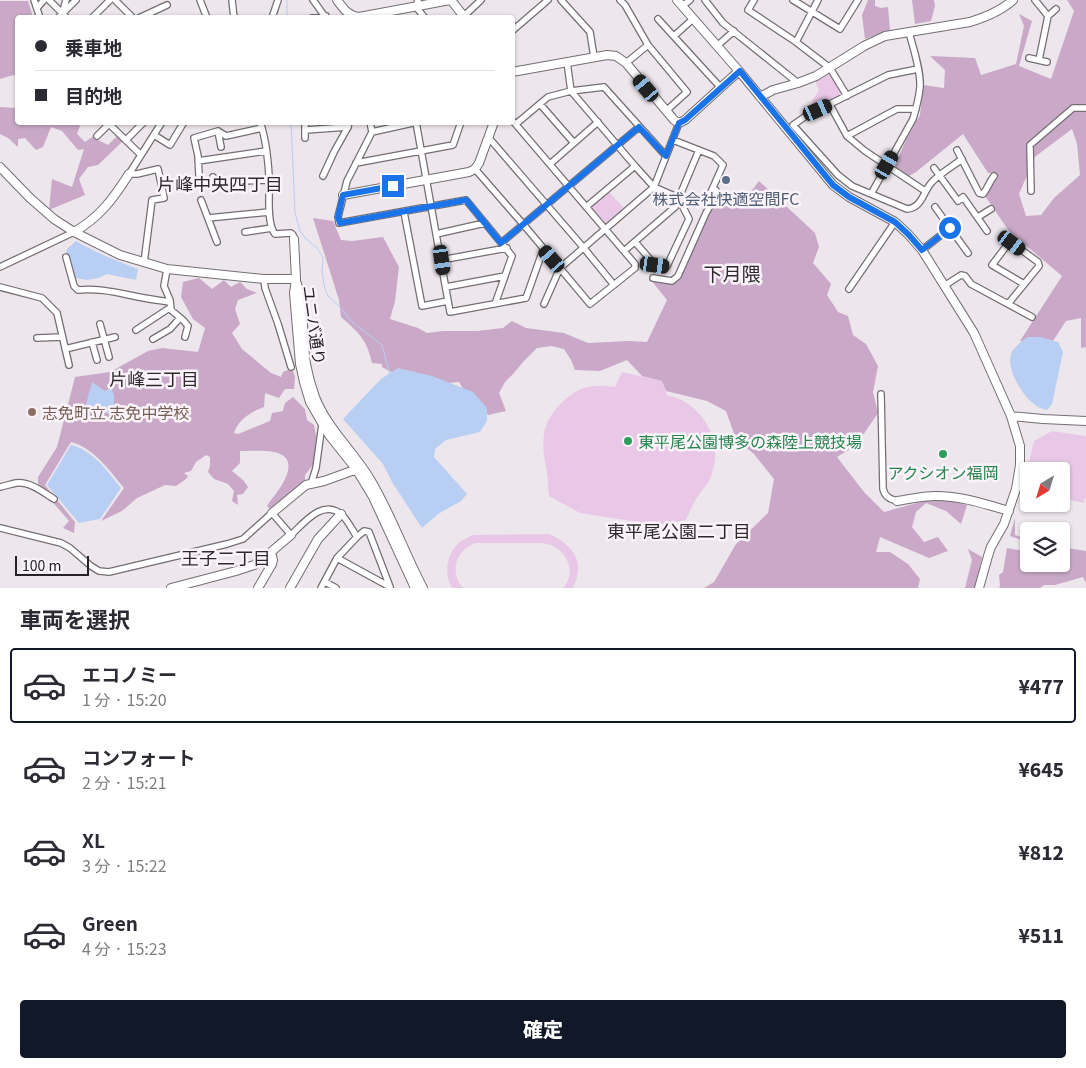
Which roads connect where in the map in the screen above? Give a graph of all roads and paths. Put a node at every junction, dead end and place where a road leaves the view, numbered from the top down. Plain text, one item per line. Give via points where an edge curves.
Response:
1 (34, 0) edge
2 (44, 0) edge
3 (49, 0) edge
4 (66, 0) edge
5 (76, 0) edge
6 (110, 0) edge
7 (116, 0) edge
8 (200, 0) edge
9 (232, 0) edge
10 (278, 0) edge
11 (313, 0) edge
12 (337, 0) edge
13 (450, 0) edge
14 (481, 0) edge
15 (548, 0) edge
16 (561, 0) edge
17 (620, 0) edge
18 (690, 0) edge
19 (705, 0) edge
20 (754, 0) edge
21 (793, 0) edge
22 (818, 0) edge
23 (858, 0) edge
24 (1013, 0) edge
25 (1035, 0) edge
26 (417, 3) edge
27 (679, 3) edge
28 (167, 5) dead end
29 (37, 8) junction
30 (1056, 9) dead end
31 (811, 12) junction
32 (39, 15) edge
33 (60, 15) edge
34 (95, 15) edge
35 (128, 15) edge
36 (145, 15) edge
37 (206, 15) edge
38 (234, 15) edge
39 (273, 15) edge
40 (324, 15) edge
41 (350, 15) edge
42 (367, 15) edge
43 (423, 15) edge
44 (462, 15) edge
45 (466, 15) edge
46 (1048, 16) junction
47 (658, 18) dead end
48 (693, 19) junction
49 (515, 28) edge
50 (734, 31) junction
51 (909, 32) junction
52 (674, 36) junction
53 (796, 42) junction
54 (648, 45) junction
55 (717, 46) junction
56 (594, 57) junction
57 (1029, 58) dead end
58 (1039, 60) junction
59 (567, 62) junction
60 (1047, 62) dead end
61 (626, 63) junction
62 (830, 68) junction
63 (918, 70) junction
64 (515, 71) edge
65 (740, 71) junction
66 (798, 83) junction
67 (721, 88) junction
68 (572, 91) junction
69 (847, 96) junction
70 (760, 97) junction
71 (540, 104) junction
72 (830, 105) junction
73 (1086, 108) edge
74 (916, 109) junction
75 (666, 111) junction
76 (515, 121) edge
77 (598, 122) junction
78 (515, 123) edge
79 (679, 123) junction
80 (107, 125) edge
81 (111, 125) edge
82 (141, 125) edge
83 (160, 125) edge
84 (182, 125) edge
85 (261, 125) edge
86 (305, 125) edge
87 (348, 125) edge
88 (371, 125) edge
89 (388, 125) edge
90 (417, 125) edge
91 (461, 125) edge
92 (493, 125) edge
93 (639, 127) junction
94 (306, 130) junction
95 (218, 131) junction
96 (372, 132) junction
97 (154, 135) junction
98 (97, 136) dead end
99 (848, 136) junction
100 (306, 138) dead end
101 (489, 138) junction
102 (126, 140) junction
103 (673, 140) junction
104 (574, 143) junction
105 (617, 145) junction
106 (221, 147) dead end
107 (422, 150) junction
108 (699, 150) junction
109 (957, 150) dead end
110 (266, 151) junction
111 (141, 155) junction
112 (666, 156) junction
113 (962, 159) junction
114 (198, 160) junction
115 (356, 162) junction
116 (550, 164) junction
117 (887, 165) junction
118 (635, 166) junction
119 (0, 167) edge
120 (934, 168) dead end
121 (476, 169) junction
122 (129, 174) junction
123 (199, 175) dead end
124 (940, 175) junction
125 (323, 176) dead end
126 (994, 176) dead end
127 (269, 180) junction
128 (427, 180) junction
129 (213, 182) dead end
130 (568, 186) junction
131 (654, 187) junction
132 (713, 189) junction
133 (1031, 190) dead end
134 (925, 191) junction
135 (871, 194) junction
136 (343, 195) junction
137 (680, 199) junction
138 (201, 200) dead end
139 (546, 205) junction
140 (432, 206) junction
141 (586, 207) junction
142 (936, 207) dead end
143 (991, 209) dead end
144 (269, 212) junction
145 (404, 212) junction
146 (978, 217) junction
147 (208, 218) junction
148 (895, 222) junction
149 (485, 223) junction
150 (523, 224) junction
151 (272, 228) junction
152 (950, 228) junction
153 (605, 229) junction
154 (987, 231) dead end
155 (74, 232) junction
156 (245, 232) dead end
157 (436, 234) junction
158 (294, 238) joint
159 (217, 242) dead end
160 (635, 242) junction
161 (501, 243) junction
162 (583, 247) junction
163 (506, 248) junction
164 (544, 250) junction
165 (922, 250) junction
166 (624, 251) junction
167 (968, 253) dead end
168 (66, 257) dead end
169 (442, 260) junction
170 (144, 263) junction
171 (0, 268) edge
172 (560, 268) junction
173 (167, 269) junction
174 (505, 276) junction
175 (264, 278) junction
176 (653, 278) dead end
177 (296, 279) junction
178 (1024, 284) junction
179 (614, 285) junction
180 (944, 286) junction
181 (0, 287) edge
182 (446, 287) junction
183 (848, 289) dead end
184 (448, 301) junction
185 (495, 304) junction
186 (544, 304) dead end
187 (1008, 304) junction
188 (170, 306) junction
189 (1032, 317) dead end
190 (180, 318) junction
191 (100, 324) dead end
192 (136, 330) dead end
193 (62, 337) junction
194 (115, 337) dead end
195 (185, 337) dead end
196 (37, 338) dead end
197 (153, 339) dead end
198 (104, 340) junction
199 (92, 342) junction
200 (64, 349) junction
201 (109, 358) dead end
202 (97, 360) dead end
203 (69, 365) dead end
204 (291, 367) dead end
205 (881, 394) dead end
206 (1011, 416) junction
207 (1086, 421) edge
208 (325, 423) junction
209 (359, 468) junction
210 (312, 484) junction
211 (0, 488) edge
212 (54, 499) dead end
213 (897, 501) joint
214 (1009, 511) junction
215 (272, 513) junction
216 (341, 514) junction
217 (0, 528) edge
218 (291, 535) junction
219 (357, 537) junction
220 (271, 552) junction
221 (337, 558) junction
222 (325, 582) junction
223 (294, 587) edge
224 (390, 587) edge
225 (171, 588) edge
226 (258, 588) edge
227 (321, 588) edge
228 (336, 588) edge
229 (415, 588) edge
230 (423, 588) edge
231 (979, 588) edge

1 - 29 street
2 - 29 street
3 - 33 street
4 - 33 street
5 - 33 street
6 - 34 street
7 - 35 street
8 - 37 street
9 - 38 street
10 - 39 street
11 - 40 street
12 - 41 street
13 - 26 street
13 - 44 street
14 - 45 street
15 - 49 street
16 - 56 street via 590,32
17 - 54 street
18 - 27 street
19 - 50 street
20 - 53 street via 748,10
21 - 31 street
22 - 31 street
23 - 31 street via 840,29
24 - 51 street via 981,19
25 - 46 street
26 - 42 street
26 - 43 street
27 - 48 street
28 - 36 street
29 - 32 street
30 - 46 street
31 - 53 street
46 - 58 street
47 - 52 street
48 - 52 street
48 - 55 street
50 - 55 street
50 - 66 street
51 - 62 street via 873,41
51 - 63 street
52 - 67 street
53 - 62 street
54 - 61 street
54 - 75 street via 687,92
55 - 65 street
56 - 59 street
56 - 61 street via 616,56
57 - 58 street
58 - 60 street
59 - 64 street
59 - 68 street
61 - 75 street
62 - 66 street
62 - 69 street
63 - 69 street via 888,76
63 - 74 street via 920,87
65 - 67 street
65 - 70 street
66 - 70 street
67 - 79 street
68 - 71 street via 548,97
68 - 77 street
68 - 93 street via 604,87
69 - 72 street
70 - 148 street via 840,192
71 - 76 street
71 - 104 street
72 - 99 street
72 - 135 street via 793,124 838,175 852,186
73 - 133 street via 1073,108 1030,145
74 - 99 street via 897,109
74 - 117 street
75 - 79 street
77 - 104 street
77 - 105 street
78 - 116 street
79 - 103 street
80 - 98 street
81 - 102 street
82 - 102 street
83 - 97 street
84 - 97 street via 170,145
85 - 95 street via 226,136
85 - 110 street
86 - 94 street
87 - 94 street
87 - 125 street
88 - 96 street
89 - 96 street
90 - 107 street
91 - 107 street via 453,145
92 - 101 street
93 - 105 street
93 - 112 street
94 - 100 street
95 - 106 street
95 - 114 street via 194,138
96 - 115 street
97 - 111 street
99 - 117 street
101 - 121 street
101 - 139 street
102 - 111 street
103 - 108 street
103 - 112 street
104 - 116 street
105 - 118 street
105 - 130 street
107 - 115 street
107 - 128 street
108 - 132 street via 714,156 723,165
108 - 137 street
109 - 113 street
110 - 114 street
110 - 127 street
111 - 122 street
112 - 131 street
113 - 124 street
113 - 126 street via 979,193 983,194
114 - 123 street
115 - 136 street
116 - 130 street
117 - 134 street
117 - 135 street
118 - 131 street
118 - 141 street
119 - 155 street via 30,198
120 - 124 street
121 - 128 street
121 - 150 street
122 - 155 street via 110,203 86,226
122 - 170 street via 158,169 164,198 152,200
124 - 134 street
124 - 146 street via 958,201 964,197
127 - 129 street
127 - 144 street
128 - 136 street
128 - 140 street
130 - 139 street
130 - 141 street
131 - 137 street
131 - 153 street
132 - 137 street via 688,202
132 - 176 street via 717,193 678,276 672,281
134 - 135 street via 921,201 907,209
136 - 145 street via 338,217 340,223
137 - 160 street via 676,207
137 - 160 street via 689,219 667,266 655,265
138 - 147 street
139 - 150 street
139 - 162 street
140 - 145 street
140 - 149 street via 466,200
140 - 157 street
141 - 153 street
142 - 152 street
143 - 146 street
144 - 147 street
144 - 151 street
145 - 184 street via 422,306
146 - 154 street
147 - 159 street
148 - 165 street
148 - 183 street
149 - 157 street
149 - 161 street
150 - 161 street
150 - 164 street
151 - 156 street
151 - 158 street via 275,234 290,233
152 - 165 street
152 - 167 street
153 - 162 street
153 - 166 street
155 - 170 street
155 - 171 street
157 - 169 street
158 - 177 street, ユニバ通り
160 - 166 street
161 - 163 street
162 - 172 street
162 - 179 street
163 - 169 street
163 - 174 street via 512,256
164 - 172 street
164 - 185 street via 526,298
165 - 180 street
166 - 179 street via 635,268
168 - 188 street via 78,290 110,291
169 - 182 street
170 - 173 street
172 - 179 street via 590,304
172 - 186 street
173 - 175 street
173 - 188 street via 164,286
174 - 182 street
174 - 185 street
175 - 177 street
175 - 204 street
177 - 208 street, ユニバ通り via 294,293 300,364 310,402
178 - 178 street via 992,265 1008,244 1012,243 1038,262 1039,266
178 - 187 street
180 - 187 street via 960,275 965,276 971,284
180 - 206 street via 974,333
181 - 193 street via 42,298 57,313
182 - 184 street
184 - 185 street via 450,312
187 - 189 street
188 - 190 street
188 - 192 street
190 - 195 street via 188,326
190 - 197 street via 170,329
191 - 198 street
193 - 196 street
193 - 200 street
194 - 198 street
198 - 199 street
198 - 201 street
199 - 200 street
199 - 202 street
200 - 203 street
205 - 213 street via 883,489 888,498
206 - 207 street
206 - 214 street via 1020,446 1020,465
208 - 209 street, ユニバ通り via 329,435
208 - 210 street
209 - 210 street
209 - 229 street, ユニバ通り
209 - 230 street, ユニバ通り via 378,493
210 - 215 street via 306,485
211 - 212 street via 24,483
213 - 214 street via 938,496
214 - 231 street via 991,547
215 - 217 street via 243,539 109,572 91,566 60,542
215 - 218 street
216 - 218 street via 327,509 317,511
216 - 219 street
216 - 223 street via 318,539
218 - 220 street
219 - 221 street
219 - 224 street via 364,531 369,532
220 - 225 street via 254,565
220 - 226 street via 272,564
221 - 222 street
221 - 224 street
222 - 227 street
222 - 228 street

